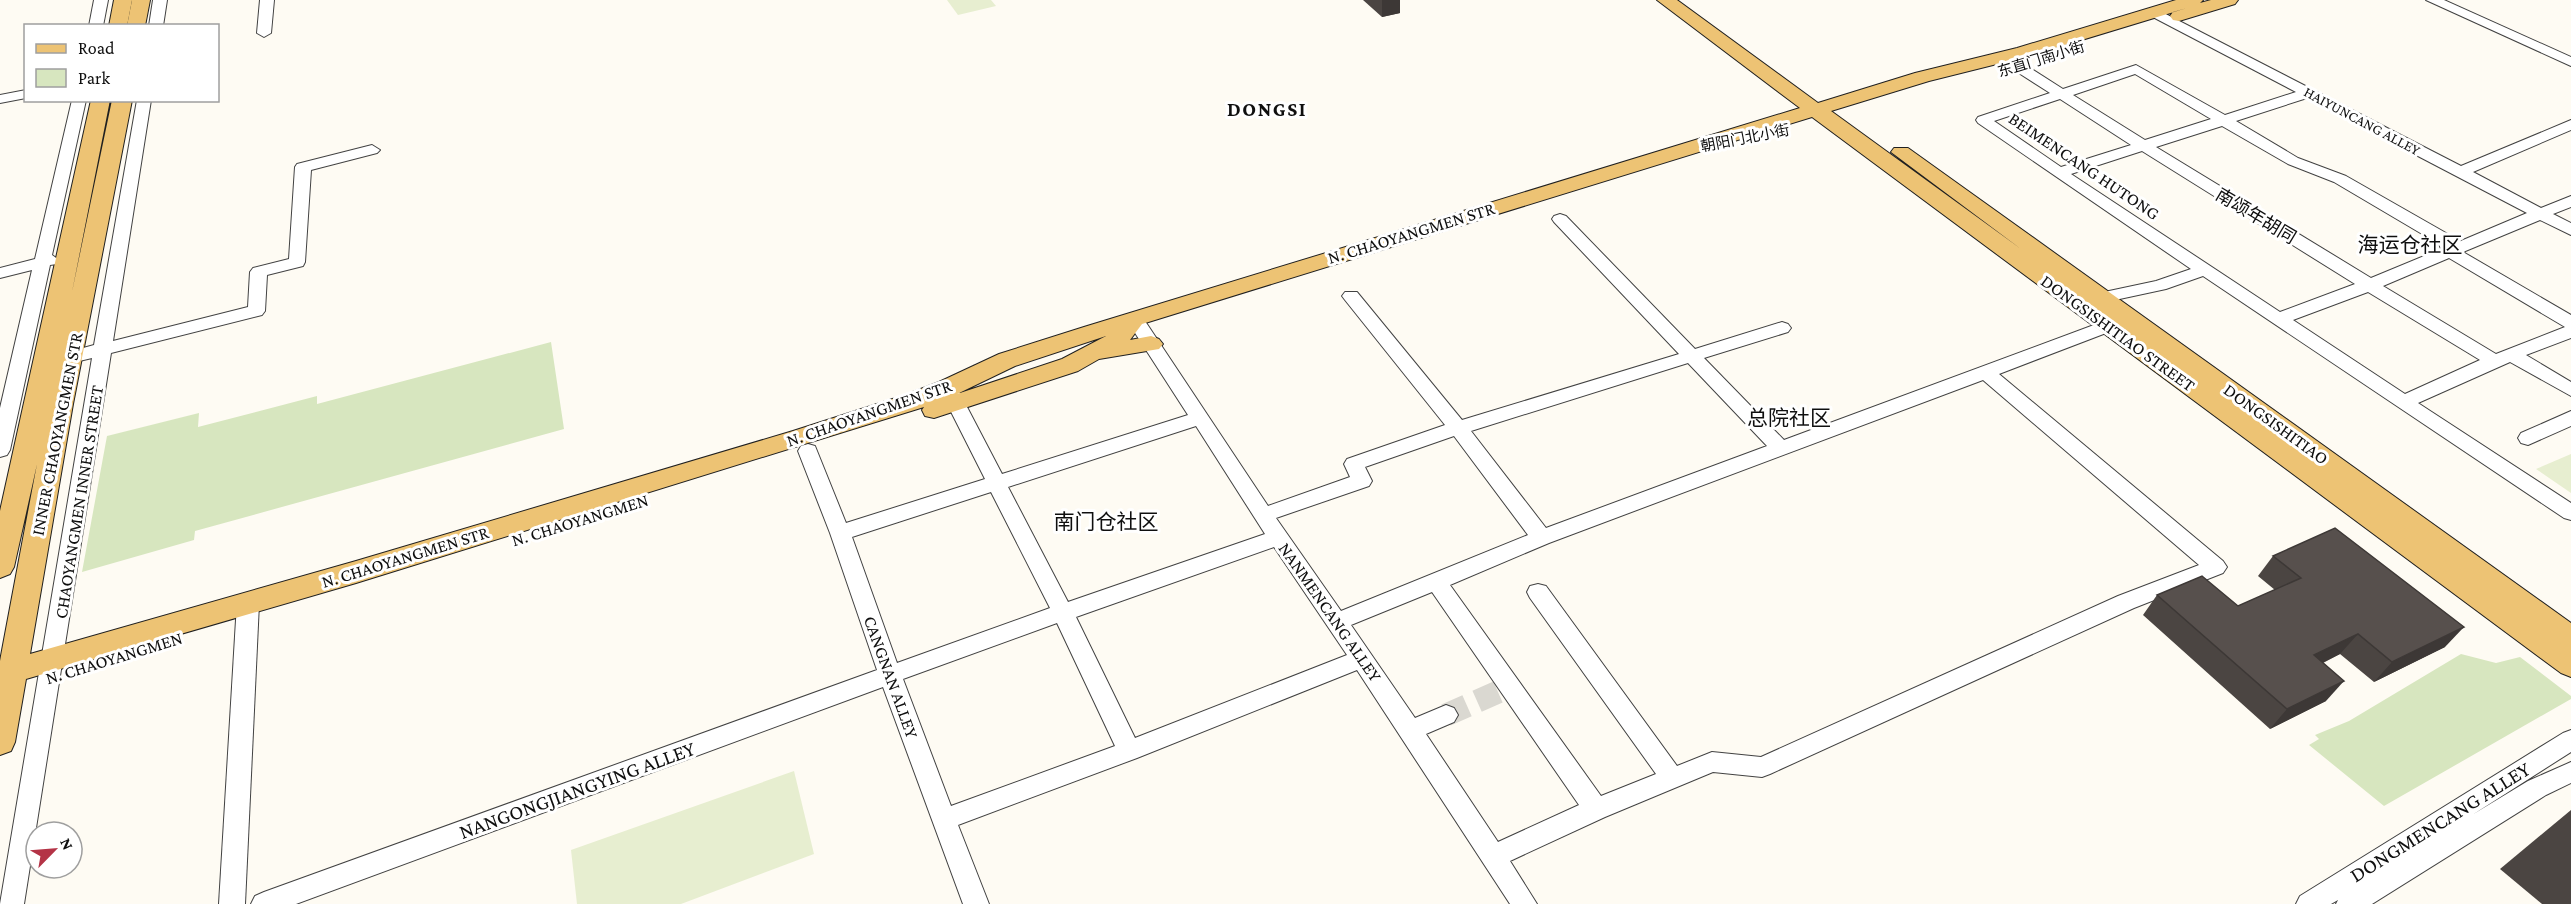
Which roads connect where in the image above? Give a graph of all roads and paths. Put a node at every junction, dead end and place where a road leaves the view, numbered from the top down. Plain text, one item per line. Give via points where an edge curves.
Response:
1 (101, 0) edge
2 (123, 0) edge
3 (141, 0) edge
4 (160, 0) edge
5 (267, 0) edge
6 (1666, 0) edge
7 (1687, 0) edge
8 (2194, 0) edge
9 (2229, 0) edge
10 (2433, 0) edge
11 (2161, 15) junction
12 (96, 24) edge
13 (118, 24) edge
14 (136, 24) edge
15 (156, 24) edge
16 (264, 33) dead end
17 (2571, 62) edge
18 (2019, 67) junction
19 (2308, 93) junction
20 (24, 94) edge
21 (2062, 95) junction
22 (0, 99) edge
23 (79, 102) edge
24 (101, 102) edge
25 (122, 102) edge
26 (144, 102) edge
27 (1832, 112) junction
28 (2226, 121) junction
29 (2571, 125) edge
30 (2143, 147) junction
31 (1687, 148) joint
32 (372, 150) dead end
33 (2460, 172) junction
34 (2059, 174) junction
35 (2571, 201) edge
36 (2542, 214) junction
37 (1560, 219) dead end
38 (2571, 230) edge
39 (2450, 252) junction
40 (68, 256) junction
41 (42, 263) junction
42 (2204, 270) junction
43 (0, 273) edge
44 (2370, 285) junction
45 (1351, 296) dead end
46 (2101, 298) junction
47 (1135, 319) junction
48 (2278, 319) junction
49 (2571, 322) edge
50 (2108, 326) junction
51 (1782, 328) dead end
52 (2571, 331) edge
53 (1151, 344) junction
54 (104, 348) junction
55 (1098, 352) junction
56 (1691, 356) junction
57 (71, 357) junction
58 (2503, 358) junction
59 (1985, 372) junction
60 (2571, 390) edge
61 (952, 395) junction
62 (2403, 402) junction
63 (1200, 418) junction
64 (2571, 418) edge
65 (1458, 428) junction
66 (32, 429) junction
67 (2528, 438) dead end
68 (1, 442) edge
69 (1780, 448) junction
70 (808, 451) junction
71 (998, 483) junction
72 (6, 513) edge
73 (2571, 513) edge
74 (1263, 514) junction
75 (840, 533) junction
76 (1278, 537) junction
77 (1542, 538) junction
78 (0, 567) edge
79 (1436, 581) junction
80 (1538, 592) dead end
81 (248, 611) junction
82 (1062, 611) junction
83 (1338, 622) junction
84 (2571, 638) edge
85 (1362, 658) junction
86 (2571, 665) edge
87 (51, 668) junction
88 (890, 676) junction
89 (6, 682) edge
90 (1446, 715) tunnel mouth
91 (1411, 730) junction
92 (2571, 740) edge
93 (0, 742) edge
94 (1129, 751) junction
95 (2571, 772) edge
96 (1672, 778) junction
97 (1596, 809) junction
98 (945, 819) junction
99 (1494, 856) junction
100 (11, 904) edge
101 (232, 904) edge
102 (264, 904) edge
103 (976, 904) edge
104 (1524, 904) edge
105 (2309, 904) edge
106 (2349, 904) edge

1 - 12 street
2 - 13 main road
3 - 14 main road
4 - 15 street
5 - 16 street
6 - 27 main road, DONGSISHITIAO STREET
7 - 27 main road, DONGSISHITIAO STREET
8 - 11 main road, 东直门南小街
9 - 11 main road, 东直门南小街
10 - 17 street
11 - 18 main road, 东直门南小街
11 - 19 street, HAIYUNCANG ALLEY
11 - 27 main road, 东直门南小街 via 1922,77
18 - 21 street, 南颂年胡同
18 - 27 main road, 东直门南小街
19 - 28 street
19 - 33 street, HAIYUNCANG ALLEY
20 - 22 street
21 - 28 street, BEIMENCANG HUTONG via 2136,69
21 - 30 street, 南颂年胡同
21 - 34 street, BEIMENCANG HUTONG via 1983,120
23 - 41 street
24 - 40 main road
25 - 57 main road, INNER CHAOYANGMEN STR
26 - 54 street, CHAOYANGMEN INNER STREET
27 - 31 main road, 朝阳门北小街 via 1764,137
27 - 46 main road, DONGSISHITIAO
27 - 50 main road, DONGSISHITIAO STREET
28 - 30 street
28 - 39 street, BEIMENCANG HUTONG via 2293,161 2340,179 2447,241
29 - 33 street
30 - 34 street
30 - 44 street, 南颂年胡同
31 - 47 main road, N. CHAOYANGMEN STR
32 - 54 street via 303,167 297,262 259,272 256,311
33 - 36 street, HAIYUNCANG ALLEY
34 - 42 street, BEIMENCANG HUTONG
35 - 36 street
36 - 38 street, HAIYUNCANG ALLEY
36 - 39 street
37 - 56 street
39 - 44 street
39 - 49 street, BEIMENCANG HUTONG
40 - 41 street
40 - 66 main road, INNER CHAOYANGMEN STR
41 - 43 street
41 - 68 street
42 - 46 street
42 - 48 street, BEIMENCANG HUTONG
44 - 48 street
44 - 58 street, 南颂年胡同
45 - 65 street
46 - 84 main road, DONGSISHITIAO
47 - 53 street, NANMENCANG ALLEY
47 - 55 main road, N. CHAOYANGMEN via 1116,340
47 - 61 main road, N. CHAOYANGMEN STR via 1007,360
48 - 62 street, BEIMENCANG HUTONG
50 - 59 street
50 - 86 main road, DONGSISHITIAO STREET
51 - 56 street
52 - 58 street
53 - 55 main road
53 - 63 street, NANMENCANG ALLEY
54 - 57 street
54 - 87 street, CHAOYANGMEN INNER STREET
55 - 61 main road, N. CHAOYANGMEN via 1071,365
56 - 65 street
56 - 69 street
57 - 89 main road, INNER CHAOYANGMEN STR
58 - 60 street, 南颂年胡同
58 - 62 street
59 - 69 street
59 - 96 street via 2216,567 2126,602 1762,767 1712,762
61 - 70 main road, N. CHAOYANGMEN
61 - 71 street
61 - 81 main road, N. CHAOYANGMEN STR via 802,437
62 - 73 street, BEIMENCANG HUTONG
63 - 71 street
63 - 74 street, NANMENCANG ALLEY
64 - 67 street
65 - 74 street via 1354,464 1362,481
65 - 77 street
66 - 68 street
66 - 72 main road, INNER CHAOYANGMEN STR
69 - 77 street
70 - 75 street, CANGNAN ALLEY
70 - 81 main road, N. CHAOYANGMEN
71 - 75 street
71 - 82 street
72 - 78 main road, INNER CHAOYANGMEN STR
74 - 76 street, NANMENCANG ALLEY
75 - 88 street, CANGNAN ALLEY
76 - 82 street, NANGONGJIANGYING ALLEY
76 - 83 street, NANMENCANG ALLEY
77 - 79 street
79 - 83 street
79 - 97 street via 1503,690
80 - 96 street
81 - 87 main road, N. CHAOYANGMEN
81 - 101 street
82 - 88 street, NANGONGJIANGYING ALLEY
82 - 94 street
83 - 85 street, NANMENCANG ALLEY
85 - 91 street, NANMENCANG ALLEY
85 - 94 street
87 - 89 main road, N. CHAOYANGMEN
87 - 100 street, CHAOYANGMEN INNER STREET
88 - 98 street, CANGNAN ALLEY
88 - 102 street, NANGONGJIANGYING ALLEY
89 - 93 main road, INNER CHAOYANGMEN STR
90 - 91 street
91 - 99 street, NANMENCANG ALLEY
92 - 105 street, DONGMENCANG ALLEY
94 - 98 street
95 - 106 street, DONGMENCANG ALLEY via 2537,788
96 - 97 street
97 - 99 street
98 - 103 street, CANGNAN ALLEY
99 - 104 street, NANMENCANG ALLEY

